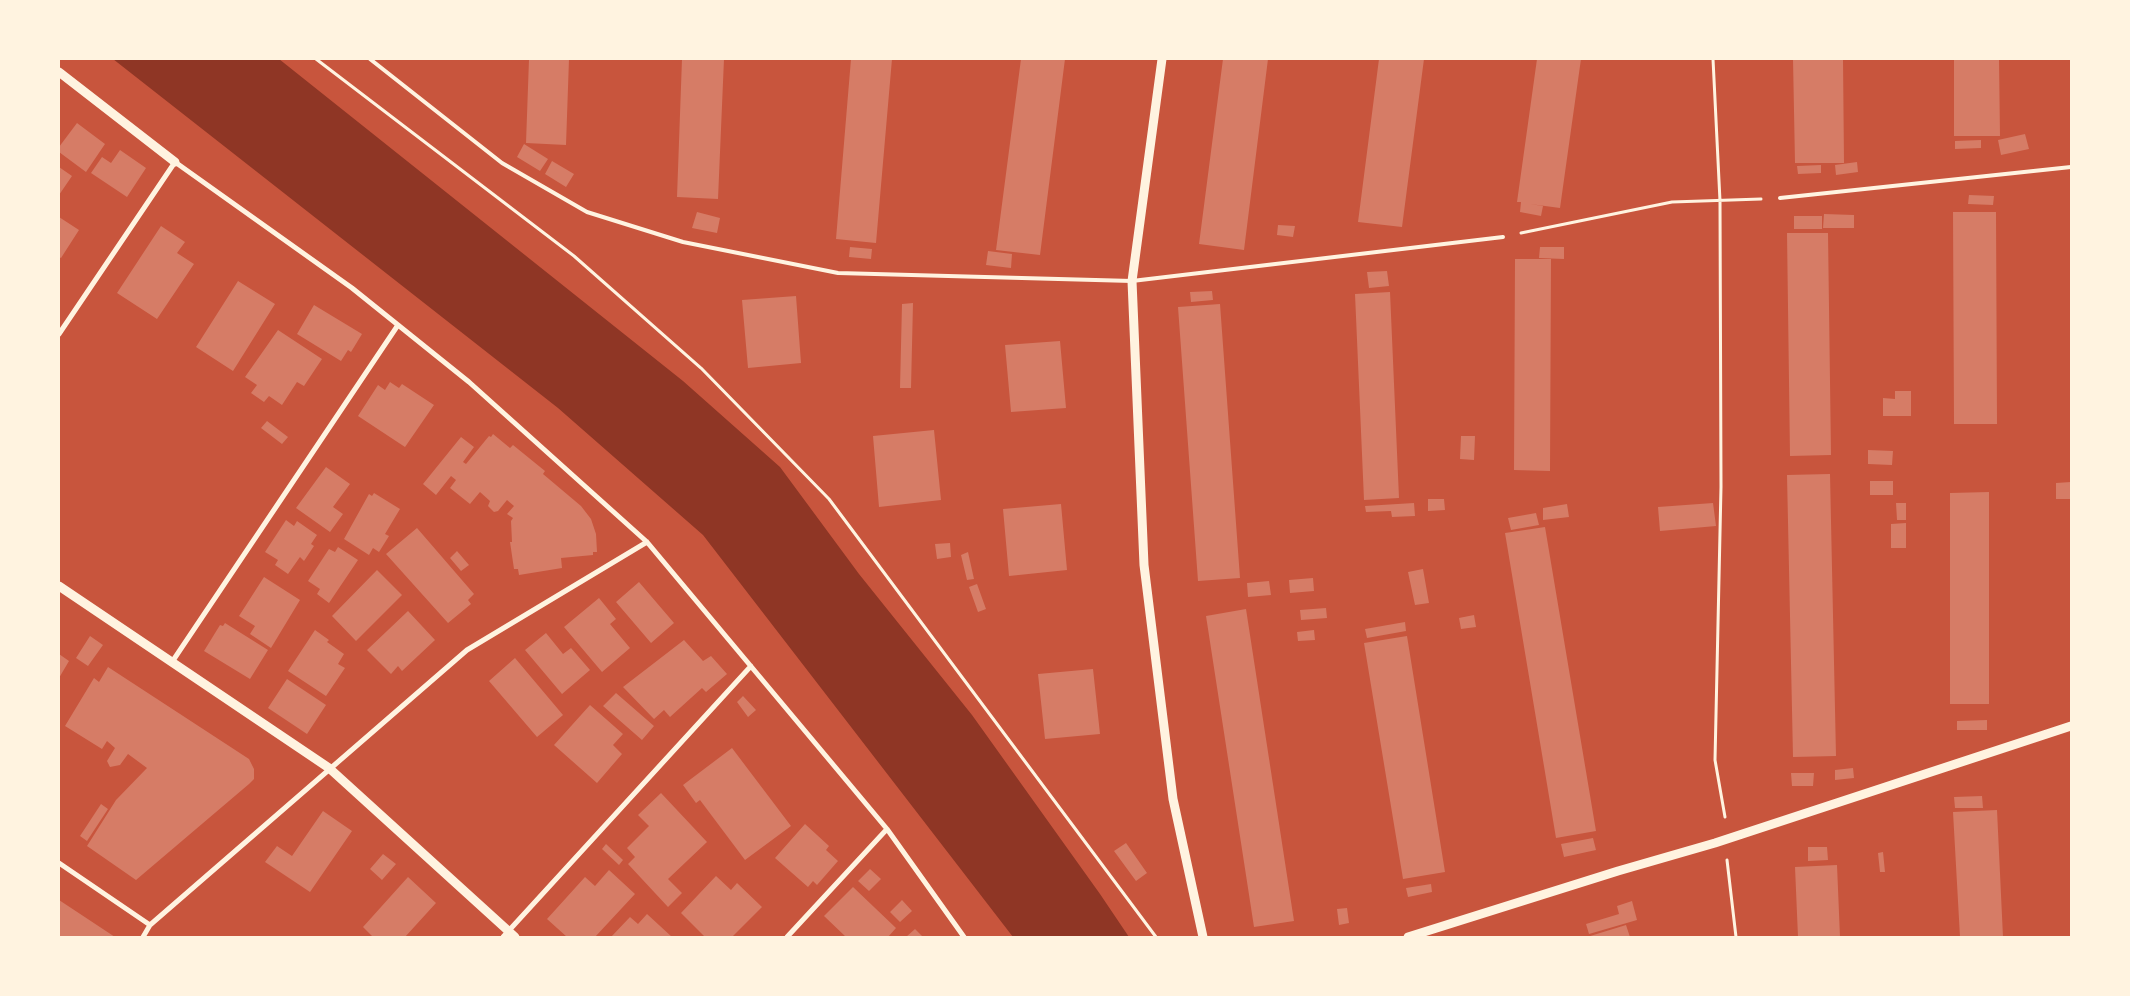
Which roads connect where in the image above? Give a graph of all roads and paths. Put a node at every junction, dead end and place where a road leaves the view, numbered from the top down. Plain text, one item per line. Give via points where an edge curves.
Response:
1 (316, 59) edge
2 (370, 59) edge
3 (1162, 59) edge
4 (1713, 59) edge
5 (59, 72) edge
6 (175, 162) junction
7 (2071, 167) edge
8 (1780, 198) joint
9 (1720, 202) junction
10 (1503, 236) joint
11 (1132, 281) junction
12 (398, 324) junction
13 (59, 334) edge
14 (648, 542) junction
15 (59, 586) edge
16 (172, 662) junction
17 (751, 666) junction
18 (2071, 726) edge
19 (329, 768) junction
20 (887, 829) junction
21 (1728, 838) junction
22 (59, 863) edge
23 (150, 925) junction
24 (509, 935) edge
25 (143, 937) edge
26 (787, 937) edge
27 (964, 937) edge
28 (1156, 937) edge
29 (1204, 937) edge
30 (1408, 937) edge
31 (1736, 937) edge

1 - 28 path via 574,256 701,368 829,499
2 - 11 lane via 502,163 587,212 683,242 838,273
3 - 11 street
4 - 9 path
5 - 6 street
6 - 12 street
6 - 13 street
7 - 8 lane
8 - 9 path
9 - 10 path via 1672,202
9 - 21 path via 1721,487 1715,760
10 - 11 lane
11 - 29 street via 1144,565 1173,799
12 - 14 street via 469,382
12 - 16 street
14 - 17 street
14 - 19 street via 468,650
15 - 16 street
16 - 19 street
17 - 20 street
17 - 24 street
18 - 21 street
19 - 23 street
19 - 24 street
20 - 26 street
20 - 27 street
21 - 30 street
21 - 31 path via 1727,868
22 - 23 street
23 - 25 street

